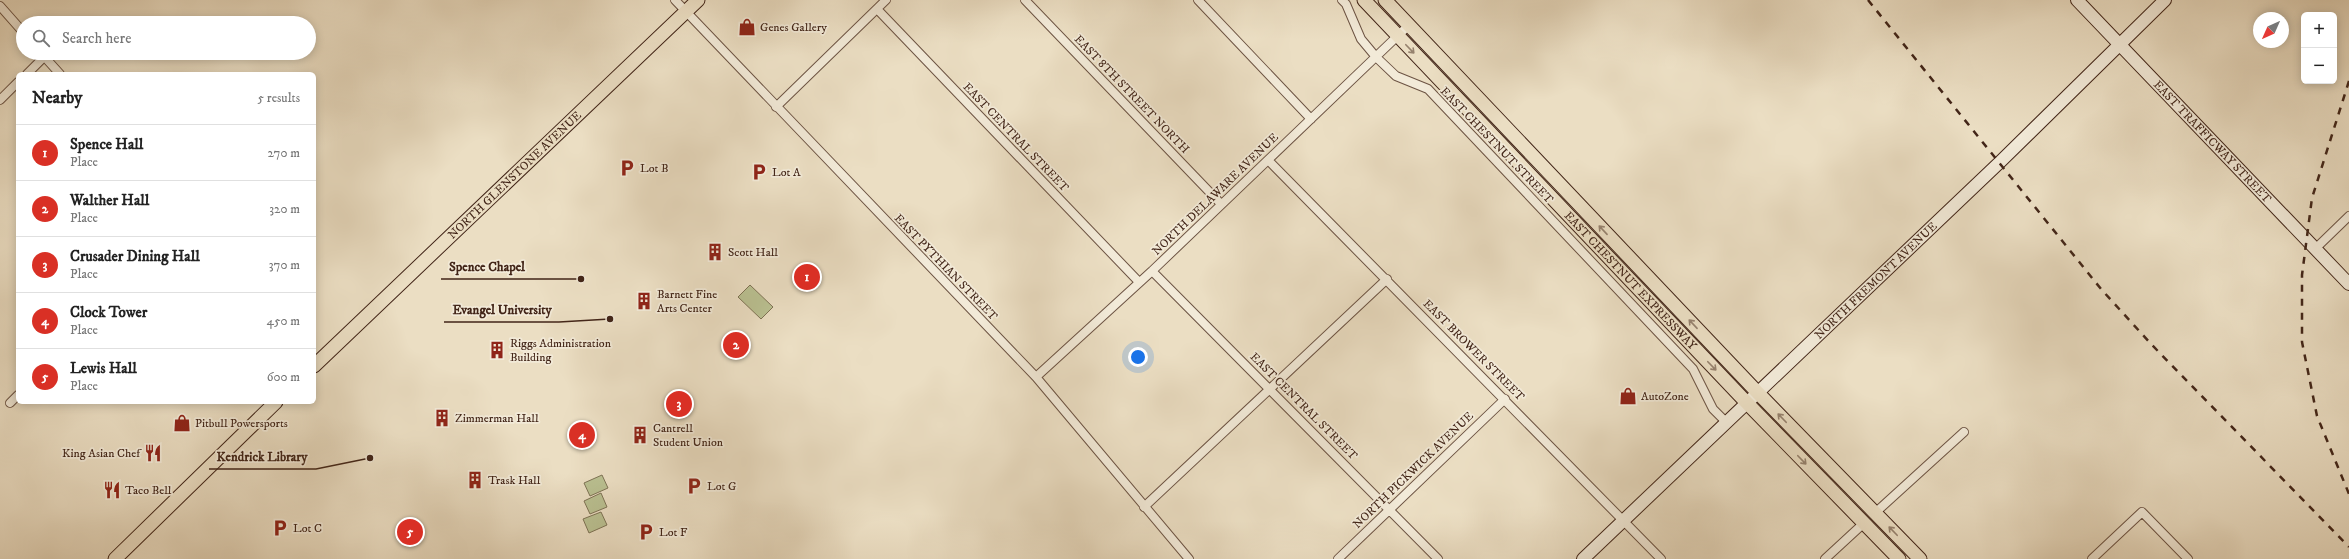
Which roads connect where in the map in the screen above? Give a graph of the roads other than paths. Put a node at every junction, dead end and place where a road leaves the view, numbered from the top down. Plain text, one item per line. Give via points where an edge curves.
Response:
1 (675, 0) edge
2 (698, 0) edge
3 (886, 0) edge
4 (1026, 0) edge
5 (1198, 0) edge
6 (1342, 0) edge
7 (1364, 0) edge
8 (1385, 0) edge
9 (2077, 0) edge
10 (2166, 0) edge
11 (0, 6) edge
12 (877, 9) junction
13 (686, 12) junction
14 (16, 24) edge
15 (1409, 25) junction
16 (1398, 36) junction
17 (2121, 46) junction
18 (1376, 57) junction
19 (39, 60) edge
20 (47, 60) edge
21 (29, 72) edge
22 (58, 72) edge
23 (16, 84) edge
24 (0, 100) edge
25 (776, 107) junction
26 (1311, 119) junction
27 (1268, 160) junction
28 (1220, 204) junction
29 (2349, 216) edge
30 (2315, 249) junction
31 (1152, 271) junction
32 (1387, 279) junction
33 (1139, 282) junction
34 (2349, 284) edge
35 (316, 360) edge
36 (1036, 377) junction
37 (1269, 387) junction
38 (1758, 393) junction
39 (16, 398) edge
40 (1505, 399) junction
41 (10, 403) dead end
42 (1747, 403) junction
43 (274, 404) edge
44 (1727, 423) junction
45 (1964, 432) dead end
46 (1144, 507) junction
47 (1390, 509) junction
48 (1875, 512) junction
49 (1624, 522) junction
50 (1864, 522) junction
51 (115, 559) edge
52 (1189, 559) edge
53 (1338, 559) edge
54 (1438, 559) edge
55 (1583, 559) edge
56 (1661, 559) edge
57 (1825, 559) edge
58 (1899, 559) edge
59 (1920, 559) edge
60 (2092, 559) edge
61 (2188, 559) edge

1 - 13 street, EAST PYTHIAN STREET
2 - 13 main road, NORTH GLENSTONE AVENUE
3 - 12 street
4 - 28 street, EAST 8TH STREET NORTH
5 - 26 street
6 - 18 street, EAST CHESTNUT STREET via 1361,39
7 - 16 main road, EAST CHESTNUT EXPRESSWAY
8 - 15 main road, EAST CHESTNUT EXPRESSWAY
9 - 17 street, EAST TRAFFICWAY STREET
10 - 17 street, NORTH FREMONT AVENUE
11 - 14 street
12 - 25 street
12 - 33 street, EAST CENTRAL STREET
13 - 25 street, EAST PYTHIAN STREET
13 - 35 main road, NORTH GLENSTONE AVENUE
15 - 16 street, NORTH DELAWARE AVENUE
38 -> 15 main road, EAST CHESTNUT EXPRESSWAY
16 - 18 street, NORTH DELAWARE AVENUE
16 -> 42 main road, EAST CHESTNUT EXPRESSWAY
17 - 30 street, EAST TRAFFICWAY STREET
17 - 38 street, NORTH FREMONT AVENUE
18 - 26 street, NORTH DELAWARE AVENUE
18 - 44 street, EAST CHESTNUT STREET via 1396,76 1428,89 1433,94 1693,369 1713,409
19 - 21 street
20 - 22 street
23 - 24 street
25 - 36 street, EAST PYTHIAN STREET
26 - 27 street, NORTH DELAWARE AVENUE
27 - 28 street, NORTH DELAWARE AVENUE
27 - 32 street, EAST BROWER STREET
28 - 31 street, NORTH DELAWARE AVENUE
29 - 30 street
30 - 34 street, EAST TRAFFICWAY STREET
31 - 33 street, NORTH DELAWARE AVENUE
31 - 37 street, EAST CENTRAL STREET
32 - 37 street
32 - 40 street, EAST BROWER STREET
33 - 36 street, NORTH DELAWARE AVENUE
36 - 46 street, EAST PYTHIAN STREET
37 - 46 street
37 - 47 street, EAST CENTRAL STREET
38 - 42 street, NORTH FREMONT AVENUE
48 -> 38 main road, EAST CHESTNUT EXPRESSWAY
39 - 41 street
40 - 47 street, NORTH PICKWICK AVENUE
40 - 49 street, EAST BROWER STREET
42 - 44 street, NORTH FREMONT AVENUE
42 -> 50 main road, EAST CHESTNUT EXPRESSWAY
43 - 51 main road
44 - 49 street, NORTH FREMONT AVENUE
45 - 48 street
46 - 52 street, EAST PYTHIAN STREET
47 - 53 street, NORTH PICKWICK AVENUE
47 - 54 street, EAST CENTRAL STREET
59 -> 48 main road, EAST CHESTNUT EXPRESSWAY
49 - 55 street, NORTH FREMONT AVENUE
49 - 56 street, EAST BROWER STREET
50 - 57 street
50 - 58 main road, EAST CHESTNUT EXPRESSWAY
60 - 61 street via 2142,512

